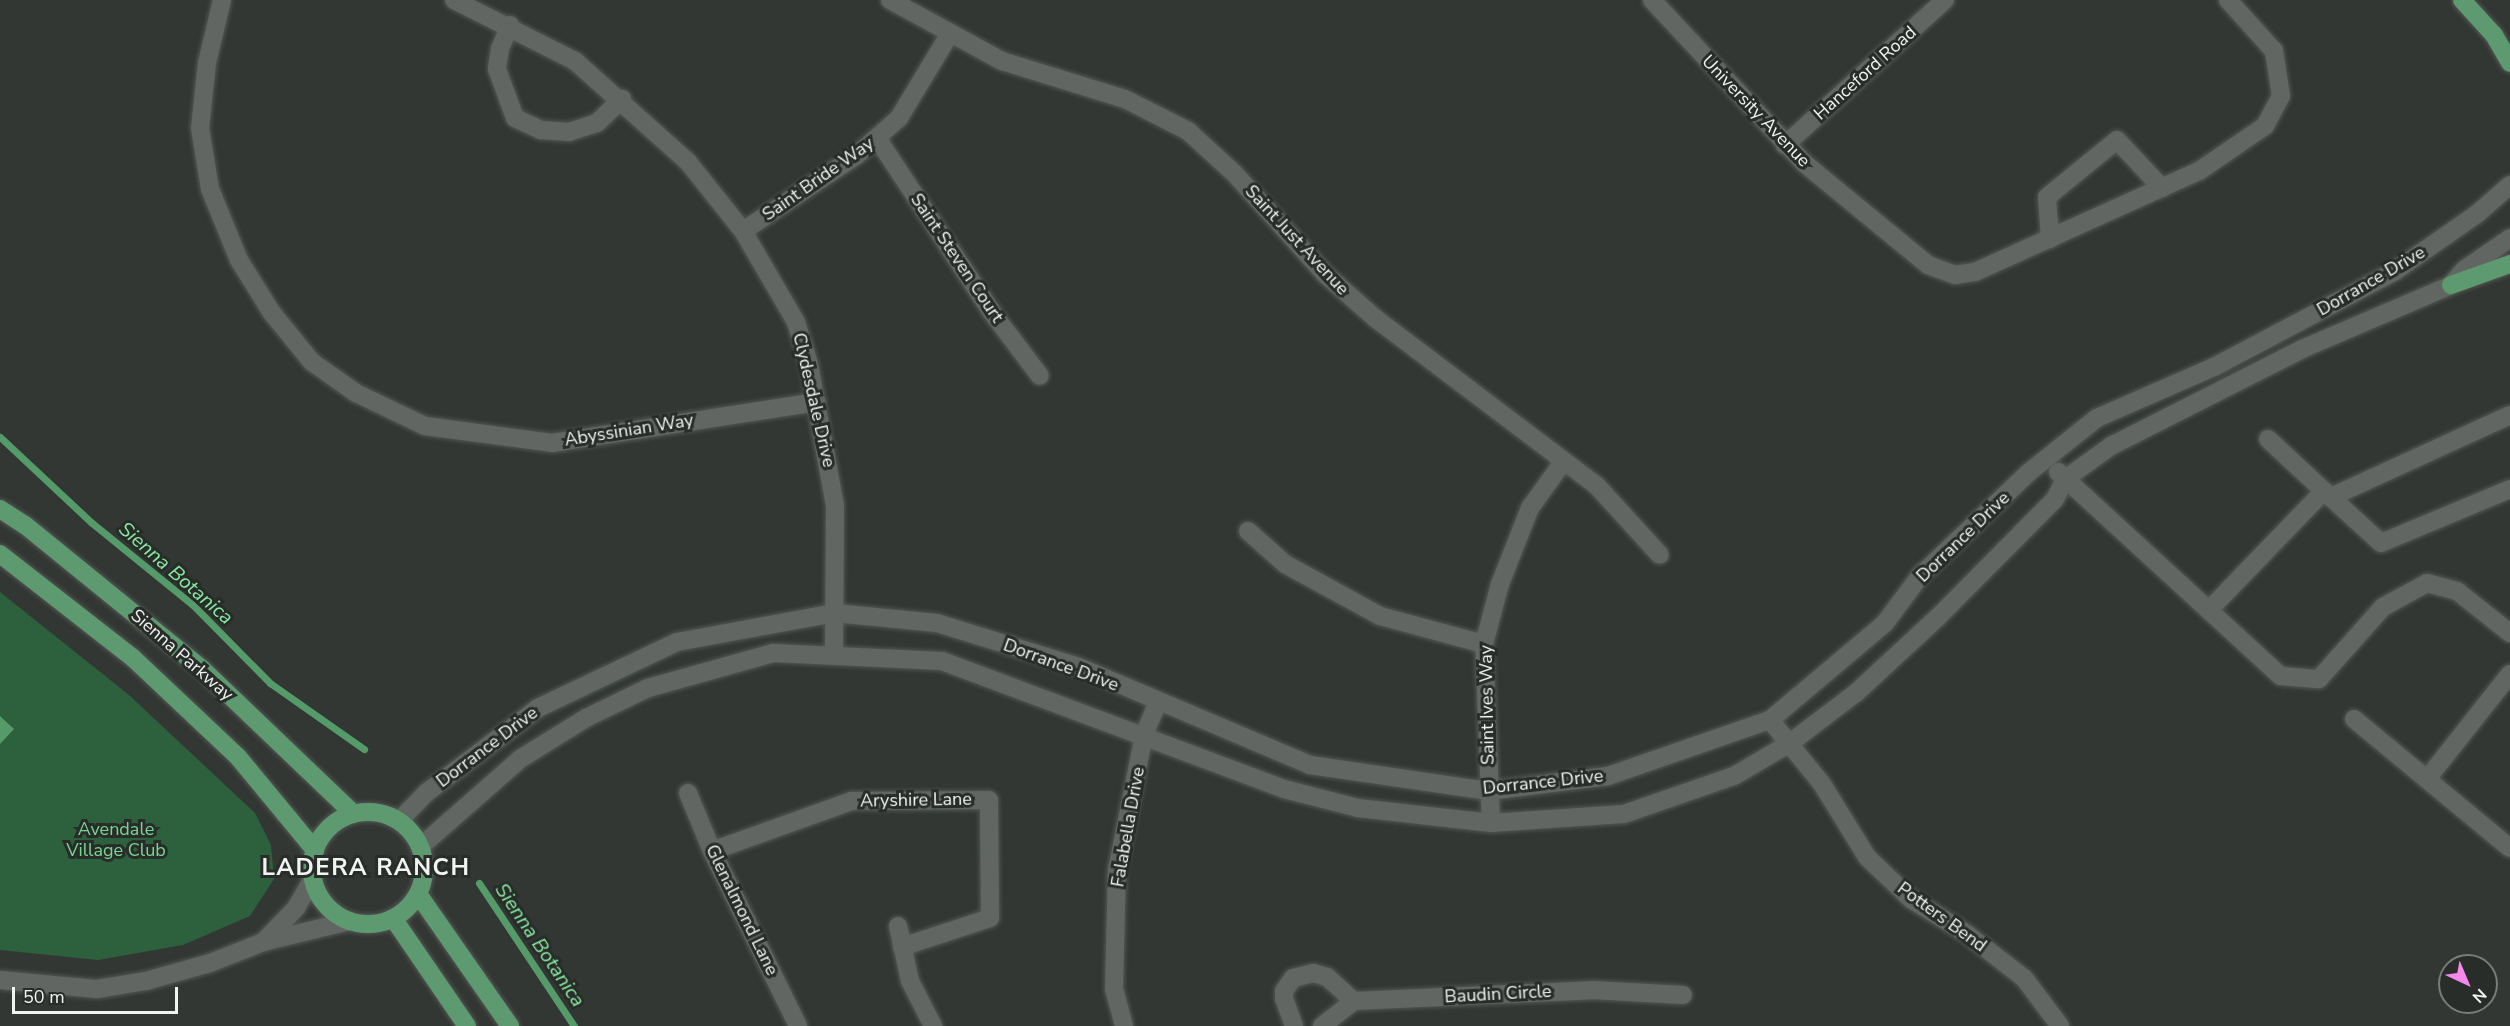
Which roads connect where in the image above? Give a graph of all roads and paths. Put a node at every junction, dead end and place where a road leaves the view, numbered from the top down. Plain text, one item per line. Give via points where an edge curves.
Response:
1 (222, 0) edge
2 (454, 0) edge
3 (890, 0) edge
4 (1652, 0) edge
5 (1945, 0) edge
6 (2228, 0) edge
7 (2462, 0) edge
8 (510, 25) junction
9 (949, 35) junction
10 (2510, 63) edge
11 (622, 99) junction
12 (877, 138) junction
13 (1785, 146) junction
14 (2510, 185) edge
15 (2162, 188) junction
16 (743, 231) junction
17 (2510, 238) edge
18 (2050, 239) junction
19 (2510, 264) edge
20 (2451, 285) junction
21 (1040, 376) dead end
22 (817, 402) junction
23 (2510, 415) edge
24 (2268, 439) dead end
25 (2045, 460) junction
26 (1563, 462) junction
27 (2065, 479) junction
28 (2510, 489) edge
29 (2327, 494) junction
30 (0, 509) edge
31 (1248, 531) dead end
32 (0, 554) edge
33 (1660, 555) dead end
34 (2209, 610) junction
35 (835, 613) junction
36 (2510, 633) edge
37 (1484, 644) junction
38 (834, 654) junction
39 (2510, 674) edge
40 (1158, 702) junction
41 (2354, 719) dead end
42 (1770, 720) junction
43 (1144, 735) junction
44 (1790, 743) junction
45 (2427, 778) junction
46 (1489, 791) junction
47 (688, 793) dead end
48 (354, 814) junction
49 (399, 821) junction
50 (1491, 823) junction
51 (420, 847) junction
52 (2510, 848) edge
53 (315, 850) junction
54 (712, 850) junction
55 (313, 879) junction
56 (418, 894) junction
57 (393, 918) junction
58 (350, 921) junction
59 (898, 926) dead end
60 (263, 942) junction
61 (902, 948) junction
62 (0, 980) edge
63 (1683, 995) dead end
64 (1354, 1001) junction
65 (467, 1026) edge
66 (510, 1026) edge
67 (798, 1026) edge
68 (933, 1026) edge
69 (1124, 1026) edge
70 (1294, 1026) edge
71 (1322, 1026) edge
72 (2060, 1026) edge

1 - 22 street, Abyssinian Way via 207,63 201,128 210,189 239,260 272,313 312,362 356,393 425,426 552,443
2 - 8 street, Clydesdale Drive
3 - 9 street, Saint Just Avenue
4 - 13 street, University Avenue
5 - 13 street, Hanceford Road
6 - 15 street via 2274,51 2281,96 2265,126 2199,171
7 - 10 main road via 2494,35
8 - 11 street, Clydesdale Drive via 575,61
8 - 11 street via 497,69 515,118 541,130 569,132 597,123
9 - 12 street, Saint Bride Way via 899,118
9 - 26 street, Saint Just Avenue via 1002,61 1125,99 1188,131 1234,173 1326,274 1375,318
11 - 16 street, Clydesdale Drive via 688,162
12 - 16 street, Saint Bride Way
12 - 21 street, Saint Steven Court via 991,311
13 - 18 street, University Avenue via 1928,265 1955,275 1975,272
14 - 25 street, Dorrance Drive via 2477,214 2395,271 2214,368 2097,418
15 - 18 street
15 - 18 street via 2117,140 2047,197
16 - 22 street, Clydesdale Drive via 796,322
17 - 20 street, Dorrance Drive via 2464,270
19 - 20 main road
20 - 27 street, Dorrance Drive via 2281,360 2111,446
22 - 35 street, Clydesdale Drive via 835,506
23 - 29 street
24 - 29 street
25 - 27 street
25 - 42 street, Dorrance Drive via 1920,576 1885,623
26 - 33 street, Saint Just Avenue via 1597,486
26 - 37 street, Saint Ives Way via 1530,508 1500,584
27 - 34 street
27 - 44 street, Dorrance Drive via 2055,499 1938,617 1857,692
28 - 29 street via 2381,543
29 - 34 street
30 - 48 main road, Sienna Parkway via 201,668
31 - 37 street via 1285,564 1380,616
32 - 53 main road, Sienna Parkway via 133,658 238,757
34 - 36 street via 2281,676 2319,679 2383,607 2427,583 2457,591
35 - 38 street, Clydesdale Drive
35 - 40 street, Dorrance Drive via 937,623 1079,667
35 - 49 street, Dorrance Drive via 677,642 548,703 426,793
37 - 46 street, Saint Ives Way
38 - 43 street, Dorrance Drive via 942,661
38 - 51 street, Dorrance Drive via 773,653 648,688 586,718 520,759
39 - 45 street
40 - 43 street, Falabella Drive
40 - 46 street, Dorrance Drive via 1310,765
41 - 45 street
42 - 44 street, Potters Bend
42 - 46 street, Dorrance Drive via 1608,776
43 - 50 street, Dorrance Drive via 1284,789 1358,808
43 - 69 street, Falabella Drive via 1117,870 1114,988
44 - 50 street, Dorrance Drive via 1734,776 1624,814
44 - 72 street, Potters Bend via 1822,784 1867,857 1911,899 1967,934 2024,978
45 - 52 street
46 - 50 street, Saint Ives Way
47 - 54 street, Glenalmond Lane
48 - 49 main road via 377,813
48 - 53 main road via 324,834
49 - 51 main road
51 - 56 main road via 423,879
53 - 55 main road
54 - 61 street, Aryshire Lane via 852,801 989,800 990,918
54 - 67 street, Glenalmond Lane
55 - 58 main road via 326,905
55 - 60 street via 296,908
56 - 57 main road
56 - 66 main road
57 - 58 main road via 380,923
57 - 65 main road
58 - 60 street
59 - 61 street
60 - 62 street via 210,963 146,981 97,989
61 - 68 street via 910,981
63 - 64 street, Baudin Circle via 1593,990
64 - 70 street via 1327,977 1313,973 1293,978 1284,991 1284,999
64 - 71 street

